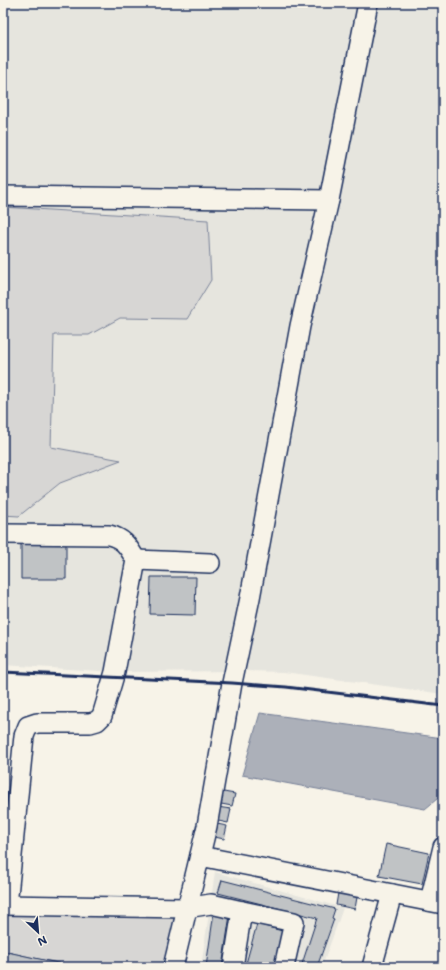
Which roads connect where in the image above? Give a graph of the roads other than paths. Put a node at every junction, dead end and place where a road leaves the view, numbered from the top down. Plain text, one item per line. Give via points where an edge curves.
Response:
1 (368, 3) edge
2 (3, 196) edge
3 (329, 200) junction
4 (3, 534) edge
5 (136, 560) junction
6 (210, 563) dead end
7 (443, 847) edge
8 (200, 856) junction
9 (392, 894) junction
10 (436, 903) edge
11 (5, 905) edge
12 (186, 908) junction
13 (242, 911) junction
14 (173, 967) edge
15 (233, 967) edge
16 (284, 967) edge
17 (372, 967) edge

1 - 3 street
2 - 3 street
3 - 8 street via 300,326
4 - 5 street via 109,535 125,542
5 - 6 street
5 - 11 street via 115,672 102,716 97,722 90,724 37,723 28,726 24,736
7 - 10 street
8 - 9 street
8 - 12 street
9 - 10 street
9 - 17 street
11 - 12 street
12 - 13 street via 211,904
12 - 14 street
13 - 15 street
13 - 16 street via 294,922

